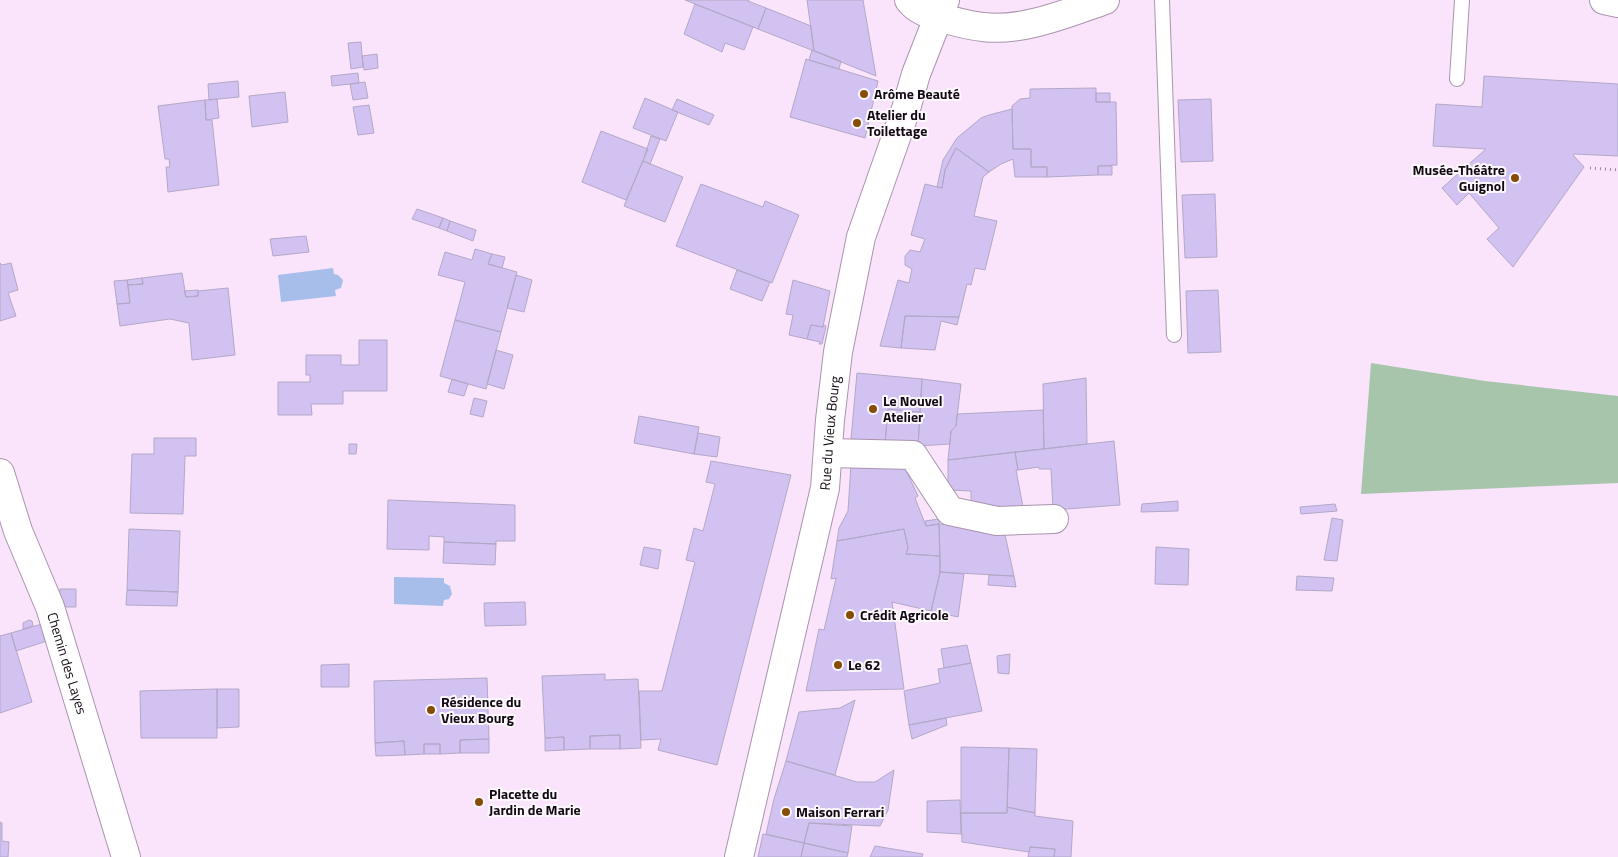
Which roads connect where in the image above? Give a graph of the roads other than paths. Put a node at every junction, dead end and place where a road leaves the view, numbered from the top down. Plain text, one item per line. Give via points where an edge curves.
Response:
1 (909, 0) edge
2 (1105, 0) edge
3 (1162, 0) edge
4 (1462, 0) edge
5 (1604, 0) edge
6 (1618, 2) edge
7 (942, 8) edge
8 (1457, 79) dead end
9 (1174, 335) dead end
10 (828, 452) junction
11 (0, 472) edge
12 (1054, 519) dead end
13 (126, 857) edge
14 (739, 857) edge

1 - 7 street via 914,7
2 - 7 street via 1049,19 1001,28 983,27
3 - 9 lane
4 - 8 lane
5 - 6 street
7 - 10 street, Rue du Vieux Bourg via 916,74 861,238 838,352
10 - 12 street via 913,455 950,511 997,521
10 - 14 street, Rue du Vieux Bourg via 825,488
11 - 13 street, Chemin des Layes via 18,531 50,607

